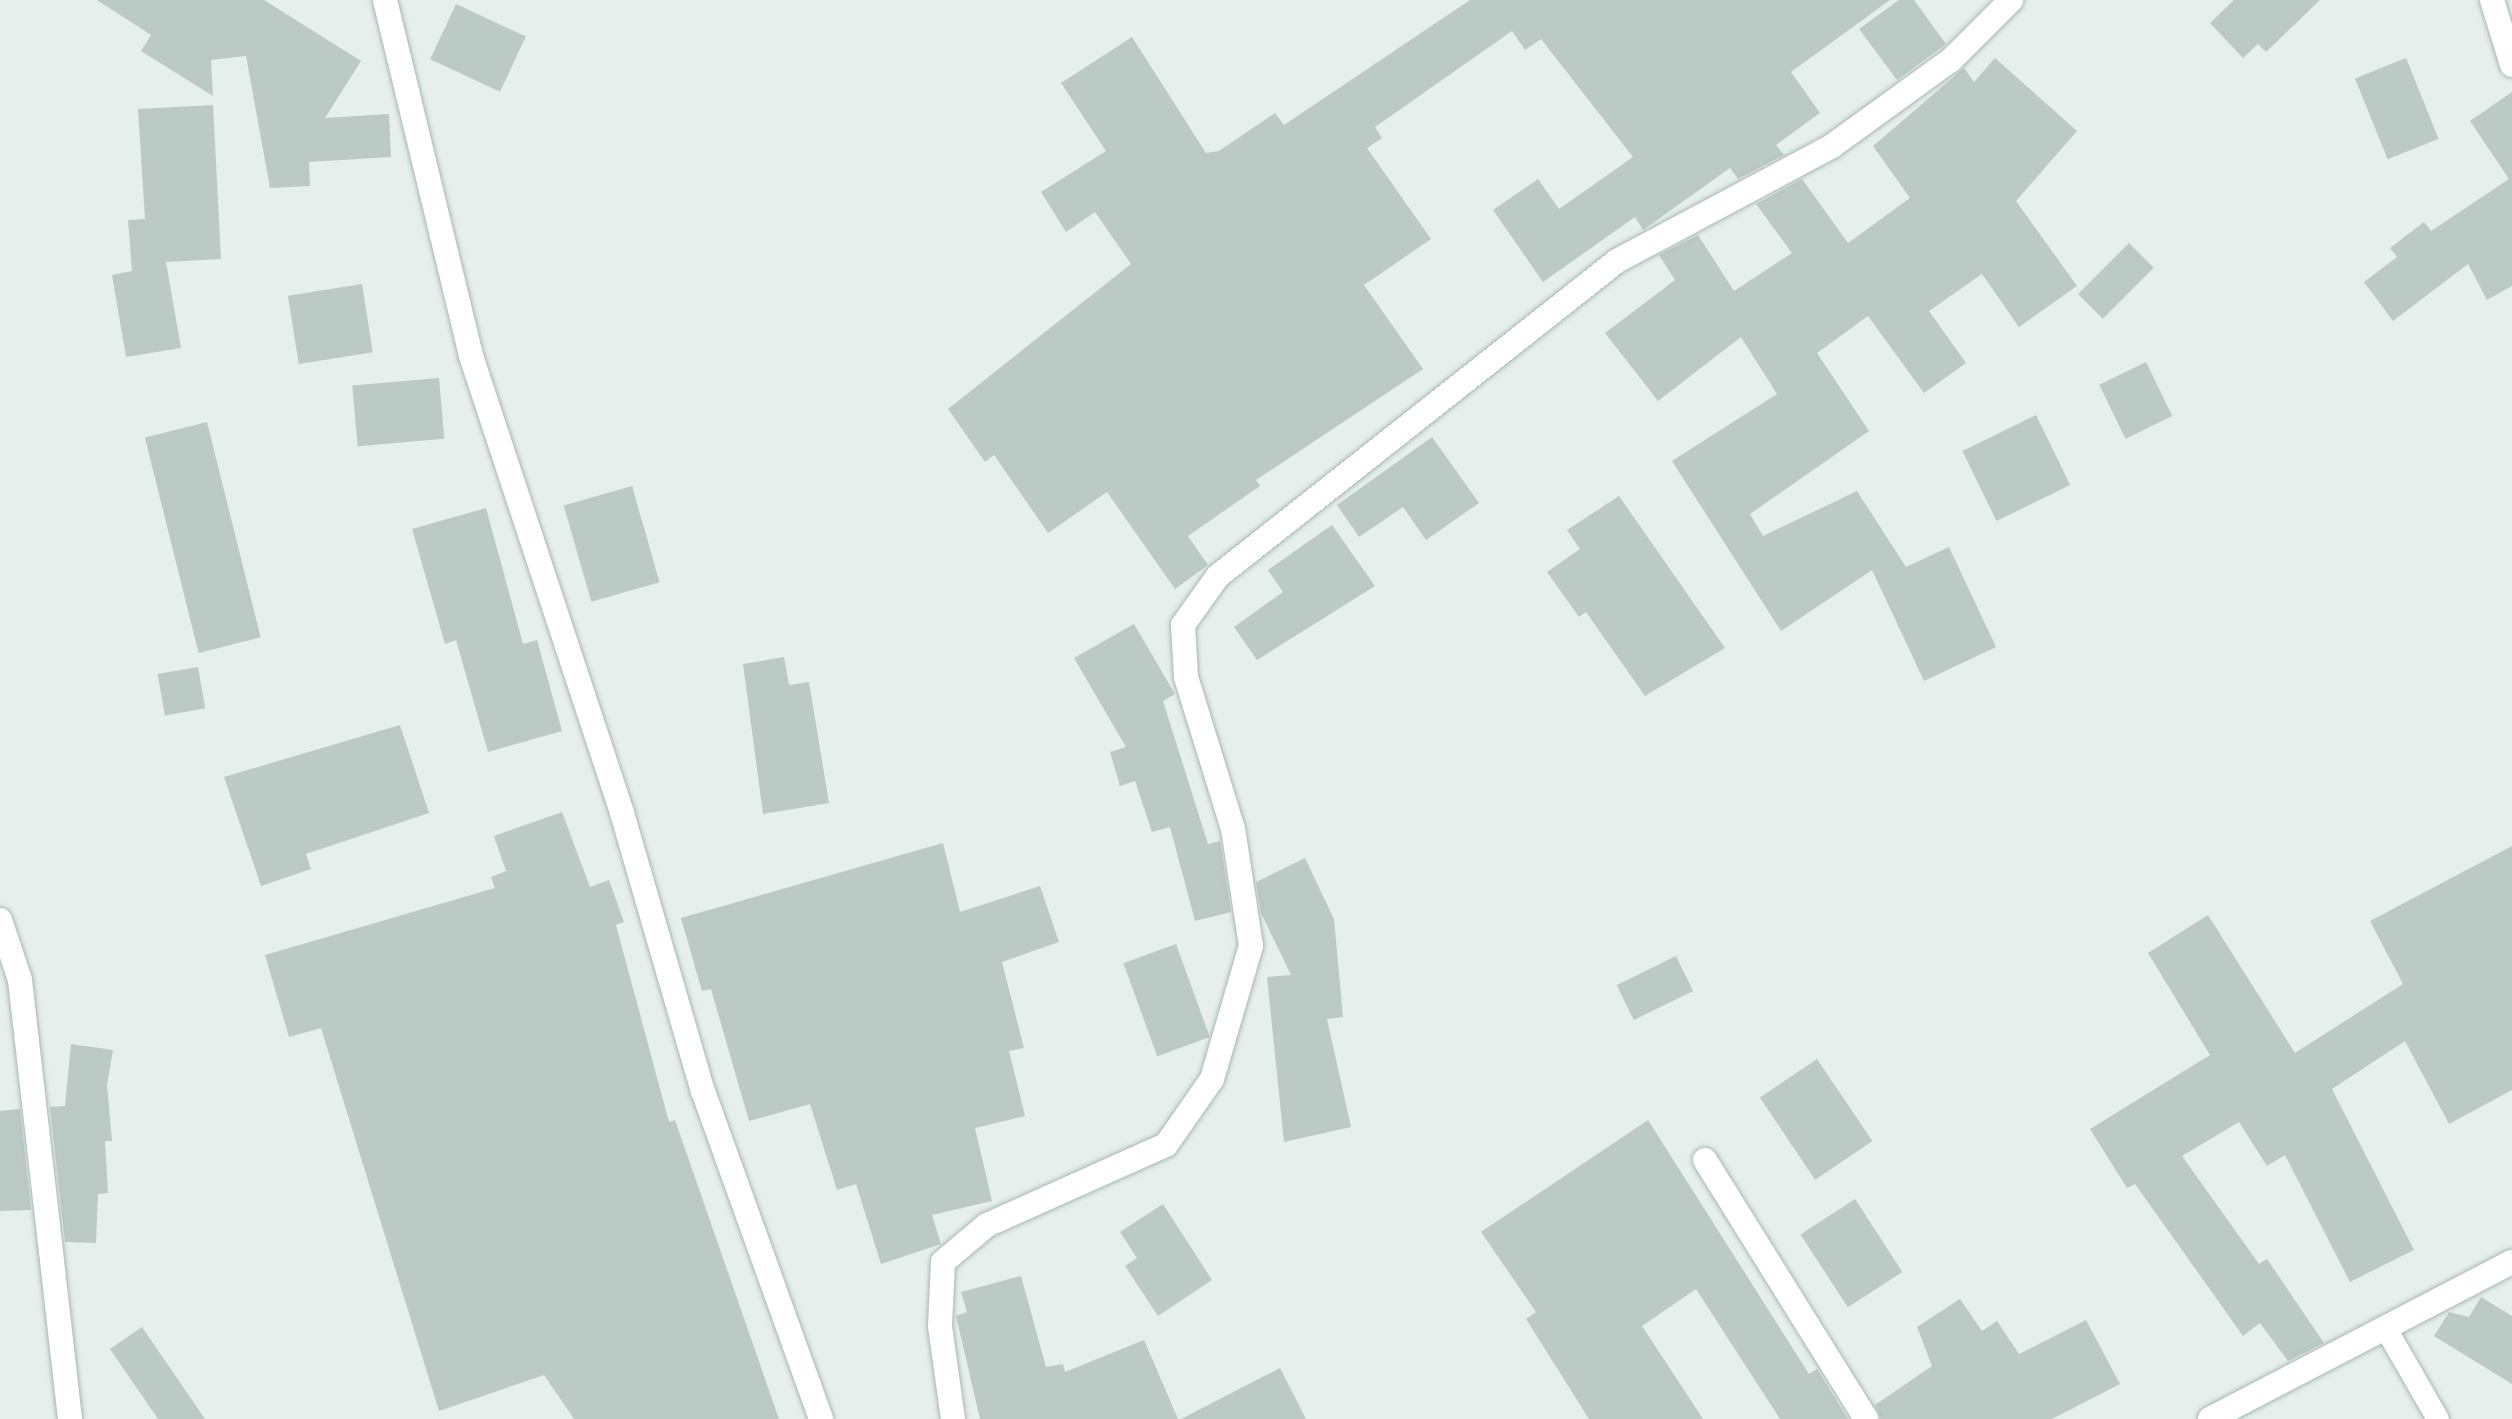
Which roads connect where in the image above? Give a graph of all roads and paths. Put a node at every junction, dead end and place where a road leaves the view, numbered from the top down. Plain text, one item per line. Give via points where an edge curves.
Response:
1 (385, 0) edge
2 (2011, 0) edge
3 (2492, 0) edge
4 (2512, 65) edge
5 (0, 920) edge
6 (1705, 1160) dead end
7 (2512, 1262) edge
8 (2385, 1327) junction
9 (70, 1419) edge
10 (821, 1419) edge
11 (953, 1419) edge
12 (1866, 1419) edge
13 (2210, 1419) edge
14 (2438, 1419) edge

1 - 10 street via 471,356 622,813 703,1091
2 - 11 street via 1951,60 1832,146 1617,261 1218,576 1183,625 1186,677 1227,803 1251,946 1212,1079 1166,1145 1000,1218 943,1262 940,1326
3 - 4 street
5 - 9 street via 20,980
6 - 12 street
7 - 8 street
8 - 13 street
8 - 14 lane

